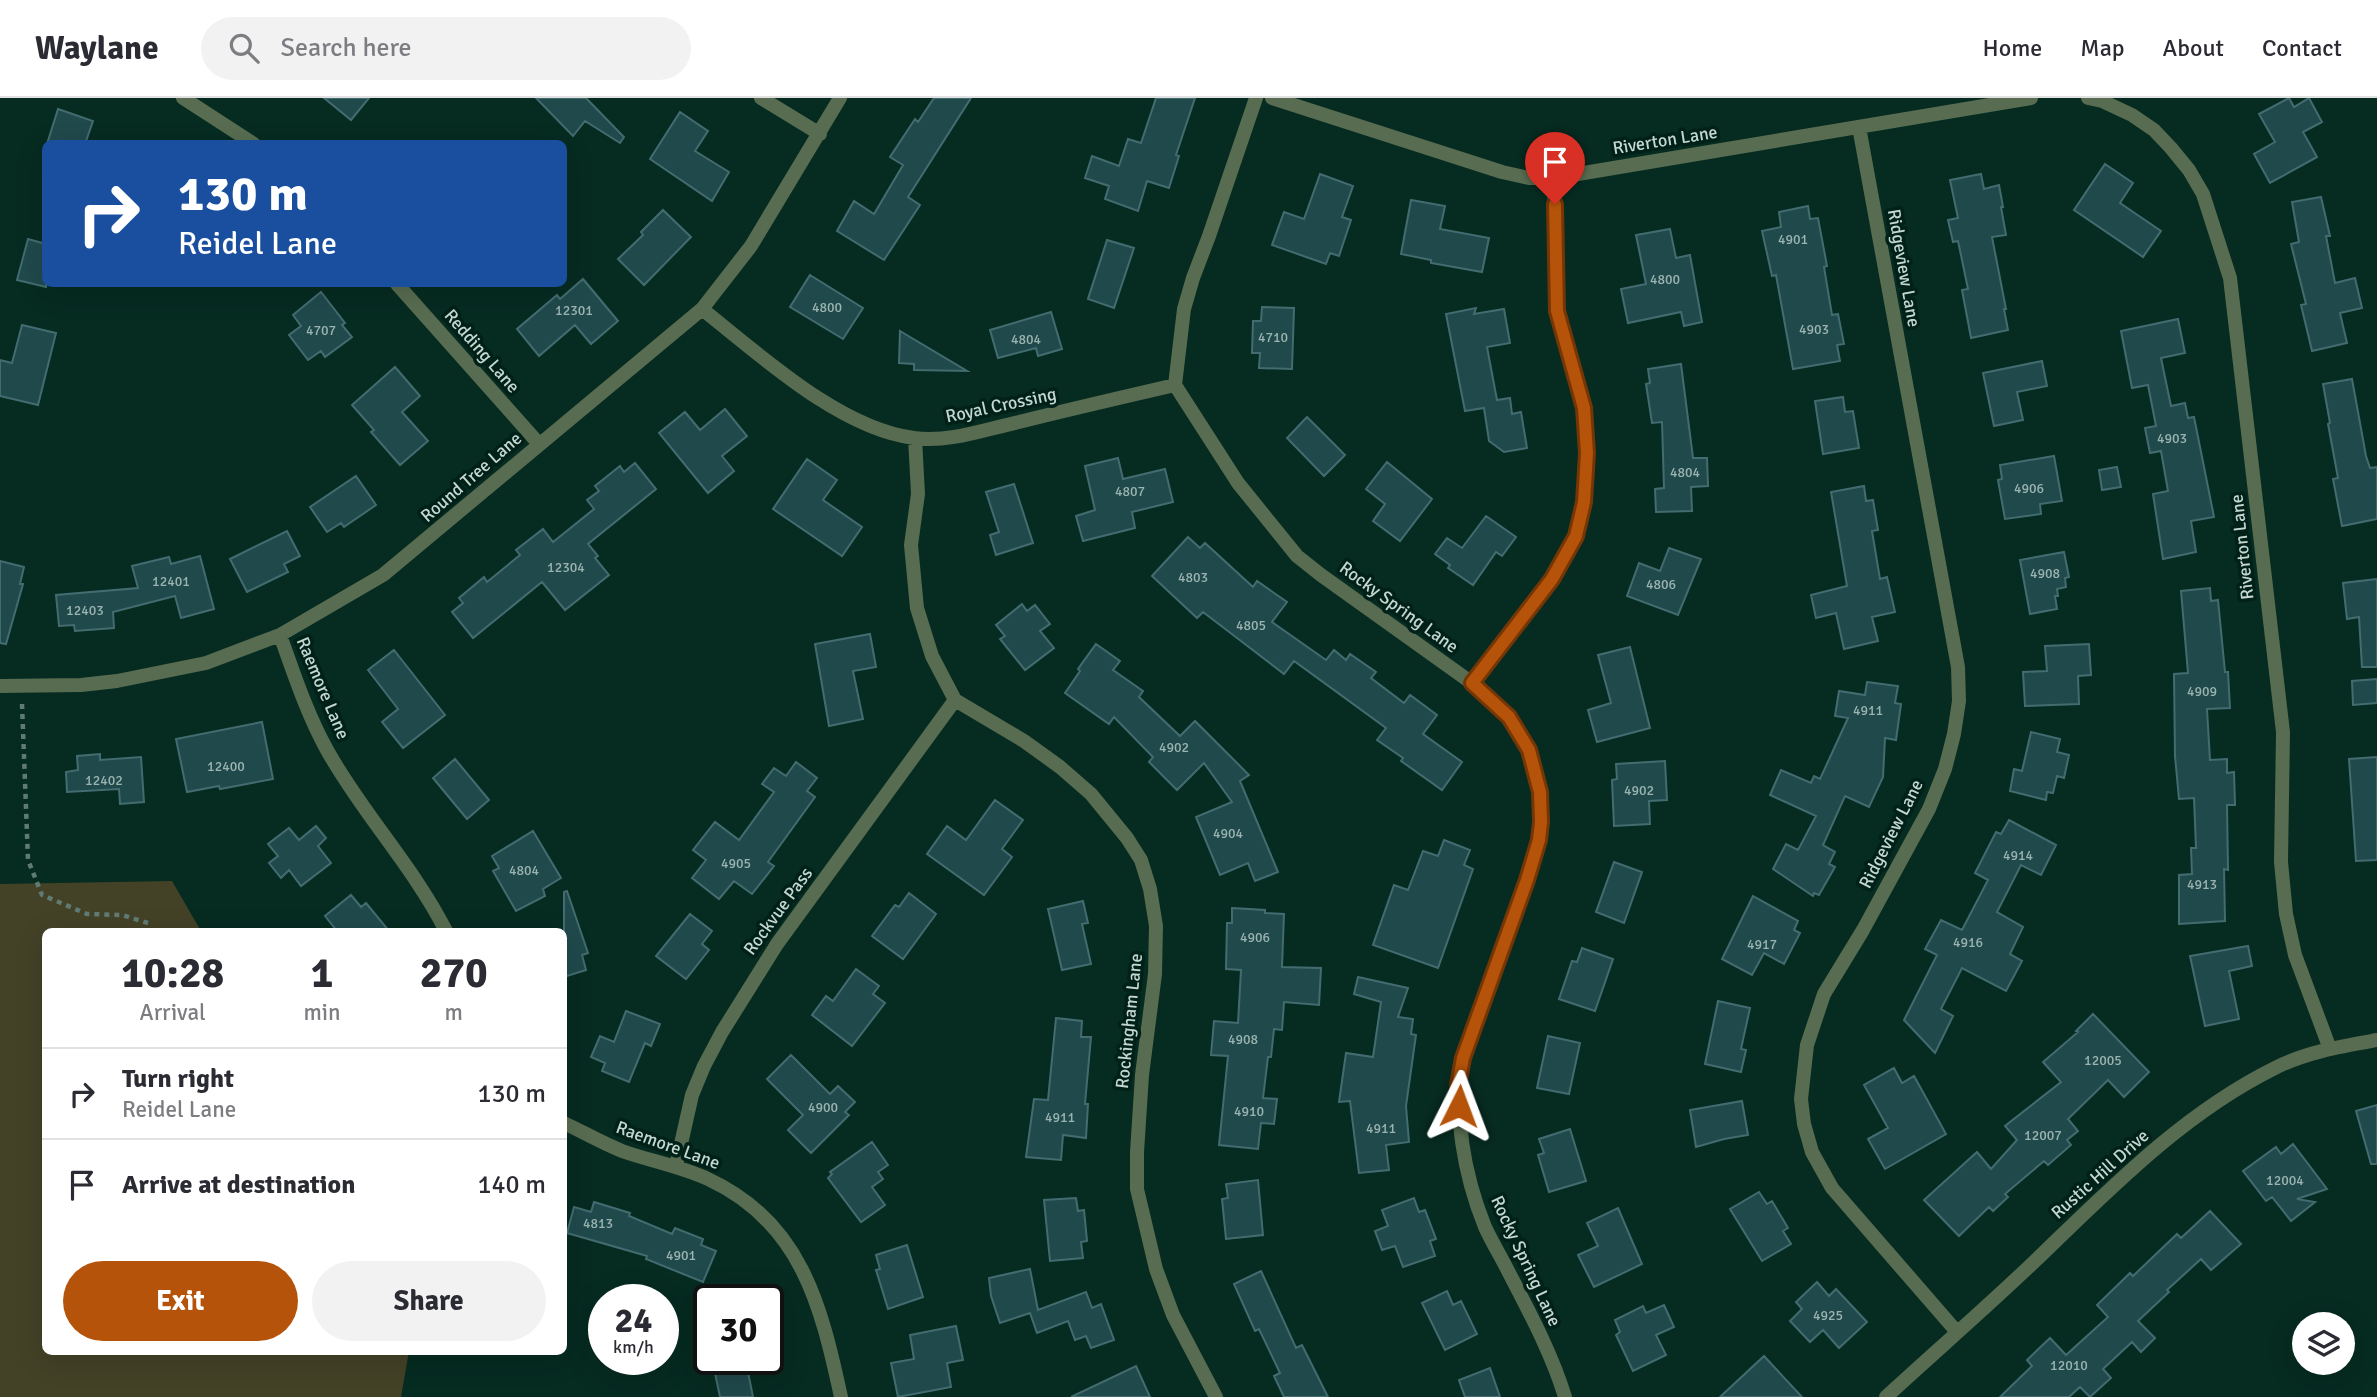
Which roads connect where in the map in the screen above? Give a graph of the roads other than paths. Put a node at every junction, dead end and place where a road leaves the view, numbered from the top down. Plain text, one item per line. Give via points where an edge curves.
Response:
1 (183, 98) edge
2 (761, 98) edge
3 (840, 98) edge
4 (1256, 98) edge
5 (1272, 98) edge
6 (2031, 98) edge
7 (2088, 98) edge
8 (1859, 127) junction
9 (820, 134) junction
10 (248, 140) edge
11 (1554, 178) junction
12 (400, 287) edge
13 (702, 309) junction
14 (1175, 384) junction
15 (915, 438) junction
16 (539, 444) junction
17 (280, 635) junction
18 (1472, 683) junction
19 (0, 686) edge
20 (955, 700) junction
21 (444, 928) edge
22 (2377, 1040) edge
23 (2330, 1049) junction
24 (567, 1125) edge
25 (676, 1166) junction
26 (1957, 1332) junction
27 (841, 1397) edge
28 (1216, 1397) edge
29 (1565, 1397) edge
30 (1886, 1397) edge

1 - 10 street
2 - 9 street
3 - 9 street, Round Tree Lane
4 - 14 street via 1184,309
5 - 11 street, Riverton Lane via 1502,172
6 - 8 street, Riverton Lane
7 - 23 street, Riverton Lane via 2132,115 2154,130 2189,170 2203,194 2230,278 2283,732 2281,862 2286,914 2295,956
8 - 11 street, Riverton Lane
8 - 26 street, Ridgeview Lane via 1958,667 1959,701 1945,769 1929,810 1814,1019 1801,1099 1812,1152 1832,1188
9 - 13 street, Round Tree Lane via 751,246
11 - 18 street via 1557,311 1584,408 1584,502 1576,536 1552,579
12 - 16 street, Redding Lane
13 - 15 street, Royal Crossing via 841,411 879,429
13 - 16 street, Round Tree Lane
14 - 15 street, Royal Crossing via 964,435
14 - 18 street, Rocky Spring Lane via 1238,483 1297,556
15 - 20 street via 918,494 911,545 917,608 932,656
16 - 17 street, Round Tree Lane via 383,575
17 - 19 street, Round Tree Lane via 206,663 166,671 81,685
17 - 21 street, Raemore Lane via 303,700 328,751 412,872
18 - 29 street, Rocky Spring Lane via 1509,717 1529,750 1540,792 1541,822 1527,880 1463,1058 1458,1085 1460,1118 1473,1192 1486,1229 1547,1350
20 - 25 street, Rockvue Pass via 777,944 727,1022 692,1095
20 - 28 street, Rockingham Lane via 1024,741 1091,794 1140,860 1156,926 1137,1189 1156,1269 1173,1315
22 - 23 street, Rustic Hill Drive
23 - 26 street, Rustic Hill Drive via 2278,1066 2196,1116 2141,1160
24 - 25 street, Raemore Lane via 621,1150
25 - 27 street, Raemore Lane via 737,1193 786,1242 816,1300
26 - 30 street, Rustic Hill Drive

